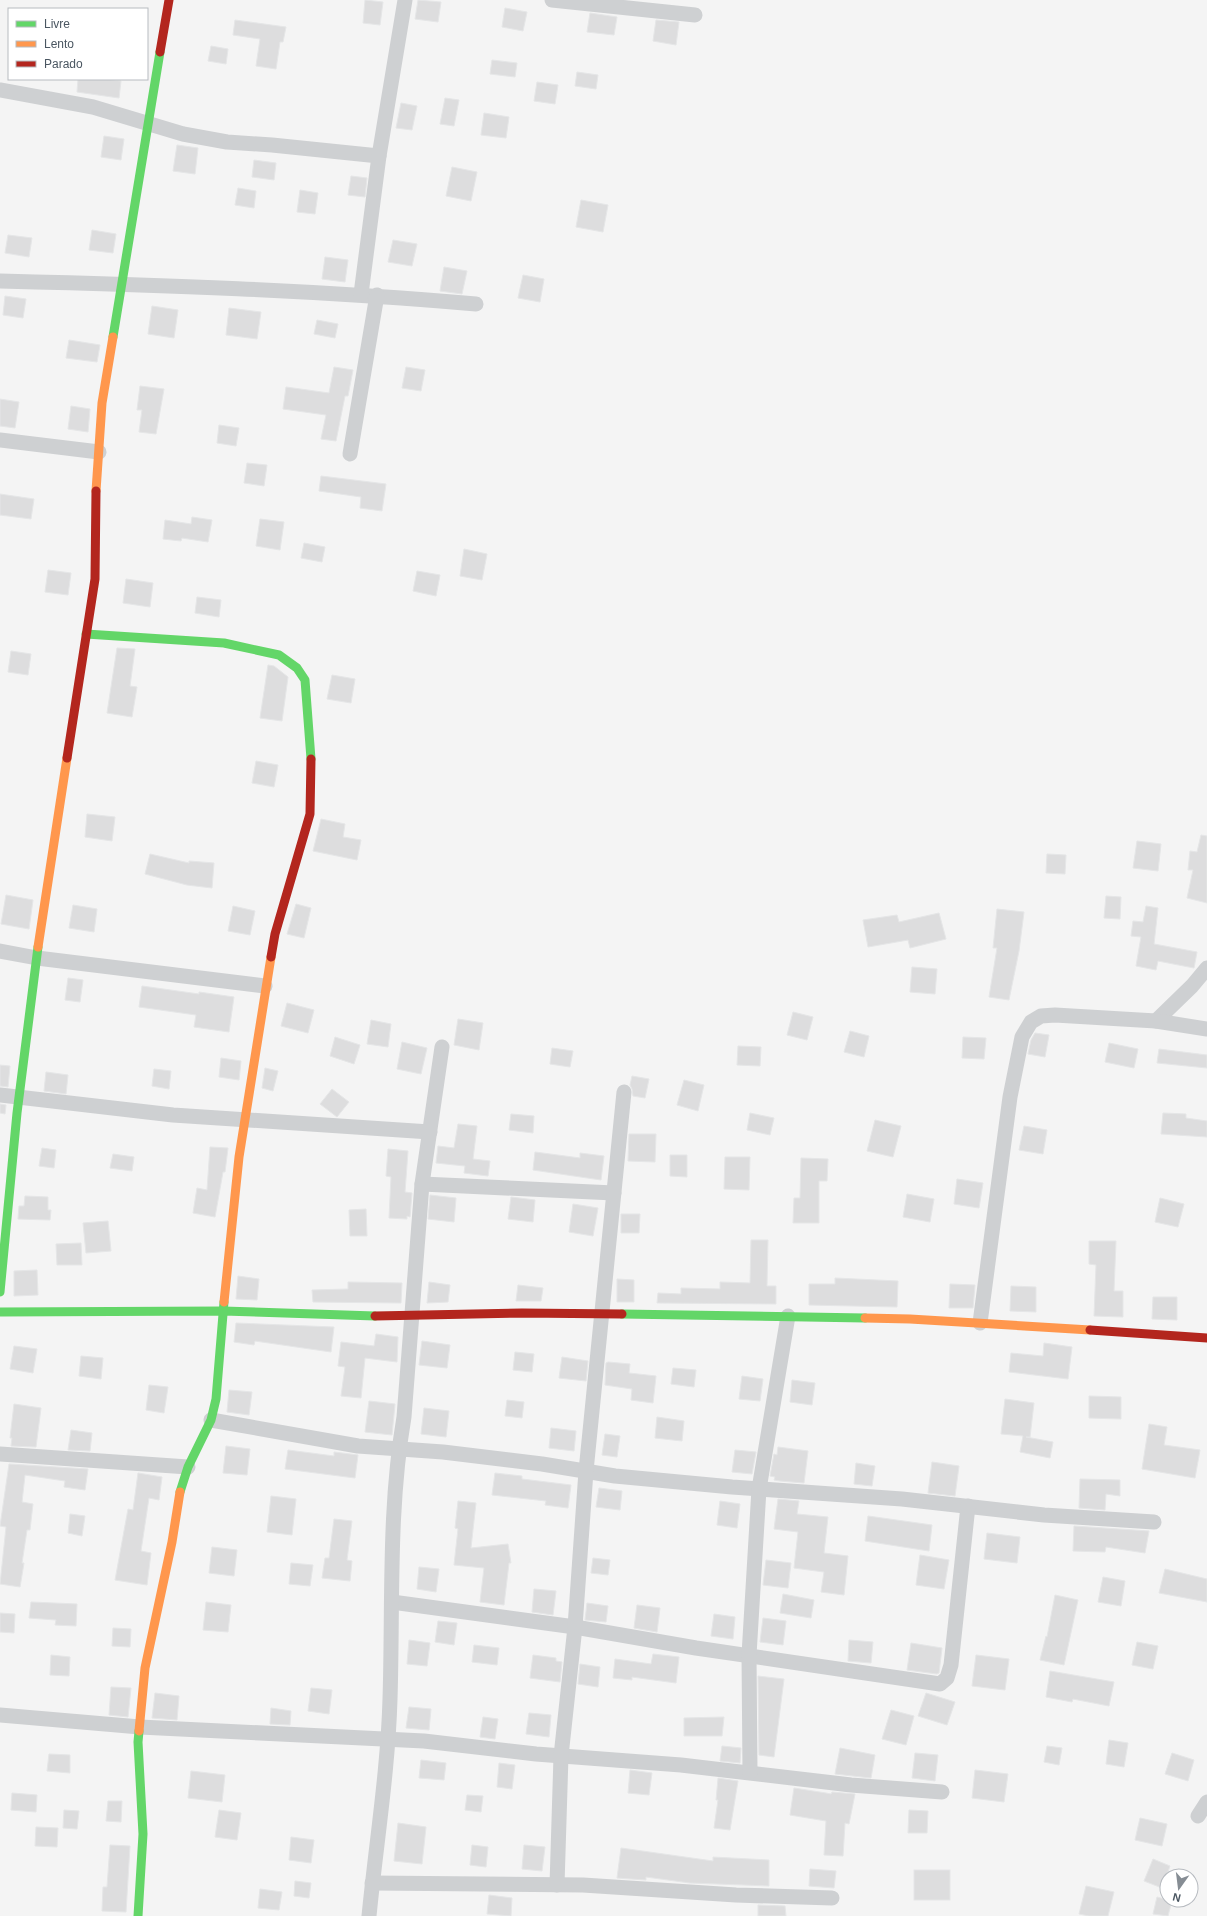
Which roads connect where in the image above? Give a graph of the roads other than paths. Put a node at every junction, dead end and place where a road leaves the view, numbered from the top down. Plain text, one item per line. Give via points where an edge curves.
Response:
1 (170, 0) edge
2 (404, 0) edge
3 (552, 0) edge
4 (695, 15) dead end
5 (0, 90) edge
6 (149, 124) junction
7 (379, 156) junction
8 (0, 281) edge
9 (122, 284) junction
10 (361, 294) junction
11 (378, 295) junction
12 (476, 304) dead end
13 (0, 440) edge
14 (99, 452) junction
15 (350, 454) dead end
16 (86, 634) junction
17 (0, 951) edge
18 (37, 958) junction
19 (1207, 968) edge
20 (264, 986) junction
21 (1156, 1021) junction
22 (1207, 1029) edge
23 (442, 1047) dead end
24 (624, 1092) dead end
25 (0, 1095) edge
26 (19, 1098) junction
27 (245, 1121) junction
28 (430, 1132) junction
29 (422, 1184) junction
30 (614, 1193) junction
31 (0, 1292) edge
32 (223, 1311) junction
33 (0, 1312) edge
34 (602, 1314) junction
35 (412, 1315) junction
36 (788, 1316) junction
37 (980, 1323) junction
38 (1207, 1338) edge
39 (211, 1420) junction
40 (399, 1449) junction
41 (0, 1454) edge
42 (188, 1467) junction
43 (586, 1471) junction
44 (759, 1489) junction
45 (968, 1506) junction
46 (1154, 1522) dead end
47 (392, 1602) junction
48 (575, 1627) junction
49 (749, 1655) junction
50 (0, 1715) edge
51 (140, 1727) junction
52 (388, 1738) junction
53 (561, 1756) junction
54 (750, 1772) junction
55 (942, 1792) dead end
56 (1207, 1802) edge
57 (1198, 1816) dead end
58 (372, 1883) junction
59 (557, 1885) junction
60 (832, 1898) dead end
61 (138, 1916) edge
62 (369, 1916) edge

1 - 6 street
2 - 7 street
3 - 4 street
5 - 6 street via 92,107
6 - 7 street via 183,134 227,142
6 - 9 street
7 - 10 street
8 - 9 street
9 - 10 street
9 - 14 street via 102,403
10 - 11 street
11 - 12 street
11 - 15 street
13 - 14 street
14 - 16 street via 95,506 95,579
16 - 18 street
16 - 20 street via 224,643 279,655 297,668 305,680 310,759 310,814 275,934
17 - 18 street
18 - 20 street
18 - 26 street
19 - 21 street
20 - 27 street
21 - 22 street
21 - 37 street via 1055,1015 1041,1016 1031,1022 1022,1038 1010,1097
23 - 28 street
24 - 30 street
25 - 26 street
26 - 27 street
26 - 31 street
27 - 28 street
27 - 32 street
28 - 29 street
29 - 30 street
29 - 35 street
30 - 34 street
32 - 33 street
32 - 35 street via 356,1316
32 - 39 street via 216,1399
34 - 35 street
34 - 36 street
34 - 43 street
35 - 40 street
36 - 37 street
36 - 44 street
37 - 38 street
39 - 40 street via 358,1446
39 - 42 street
40 - 43 street
40 - 47 street via 392,1519
41 - 42 street
42 - 51 street via 178,1498 172,1542 146,1668
43 - 44 street via 623,1477
43 - 48 street
44 - 45 street
44 - 49 street
45 - 46 street via 1044,1515
45 - 49 street via 951,1665 946,1678 940,1684
47 - 48 street
47 - 52 street
48 - 49 street
48 - 53 street
49 - 54 street
50 - 51 street
51 - 52 street
51 - 61 street via 139,1779 143,1834
52 - 53 street
52 - 58 street
53 - 54 street
53 - 59 street
54 - 55 street via 851,1785
56 - 57 street
58 - 59 street
58 - 62 street
59 - 60 street

